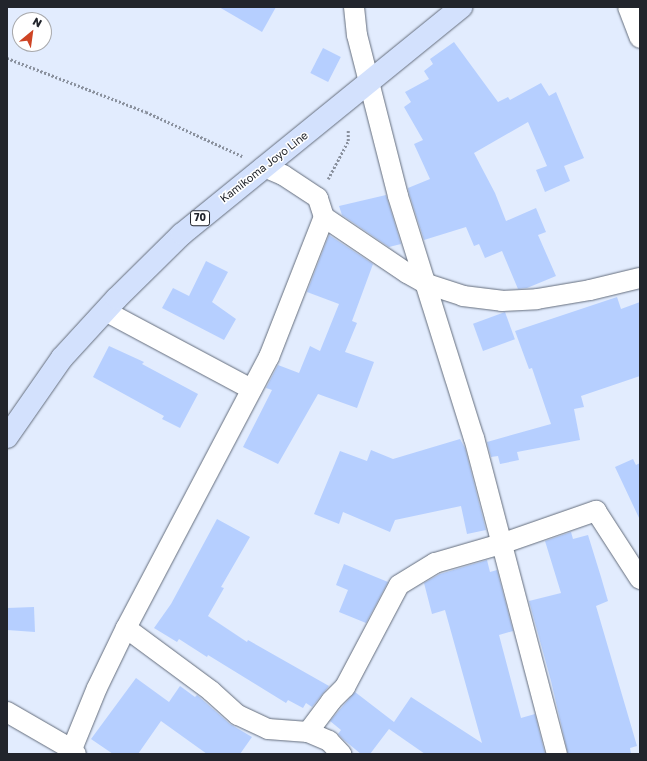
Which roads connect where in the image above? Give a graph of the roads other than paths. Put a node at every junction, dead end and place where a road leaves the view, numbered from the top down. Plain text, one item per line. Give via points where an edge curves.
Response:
1 (354, 7) edge
2 (461, 7) edge
3 (628, 7) edge
4 (640, 38) edge
5 (370, 83) junction
6 (264, 167) junction
7 (324, 217) junction
8 (640, 278) edge
9 (428, 284) junction
10 (105, 311) junction
11 (251, 389) junction
12 (7, 437) edge
13 (501, 544) junction
14 (640, 579) edge
15 (126, 628) junction
16 (7, 712) edge
17 (308, 732) junction
18 (72, 752) edge
19 (341, 754) edge
20 (557, 754) edge

1 - 5 street via 356,35
2 - 5 main road, Kamikoma Joyo Line / 70
3 - 4 street
5 - 6 main road, Kamikoma Joyo Line / 70
5 - 9 street via 398,196
6 - 7 street via 283,175 318,198
6 - 10 main road, Kamikoma Joyo Line / 70 via 191,226
7 - 9 street via 376,254
7 - 11 street via 269,357
8 - 9 street via 538,299 502,301 463,296
9 - 13 street via 474,438
10 - 11 street
10 - 12 main road, Kamikoma Joyo Line / 70 via 62,358
11 - 15 street
13 - 14 street via 596,511
13 - 17 street via 435,563 399,585 346,687 331,700
13 - 20 street
15 - 17 street via 211,691 238,715 268,729
15 - 18 street
16 - 18 street
17 - 19 street via 328,741

